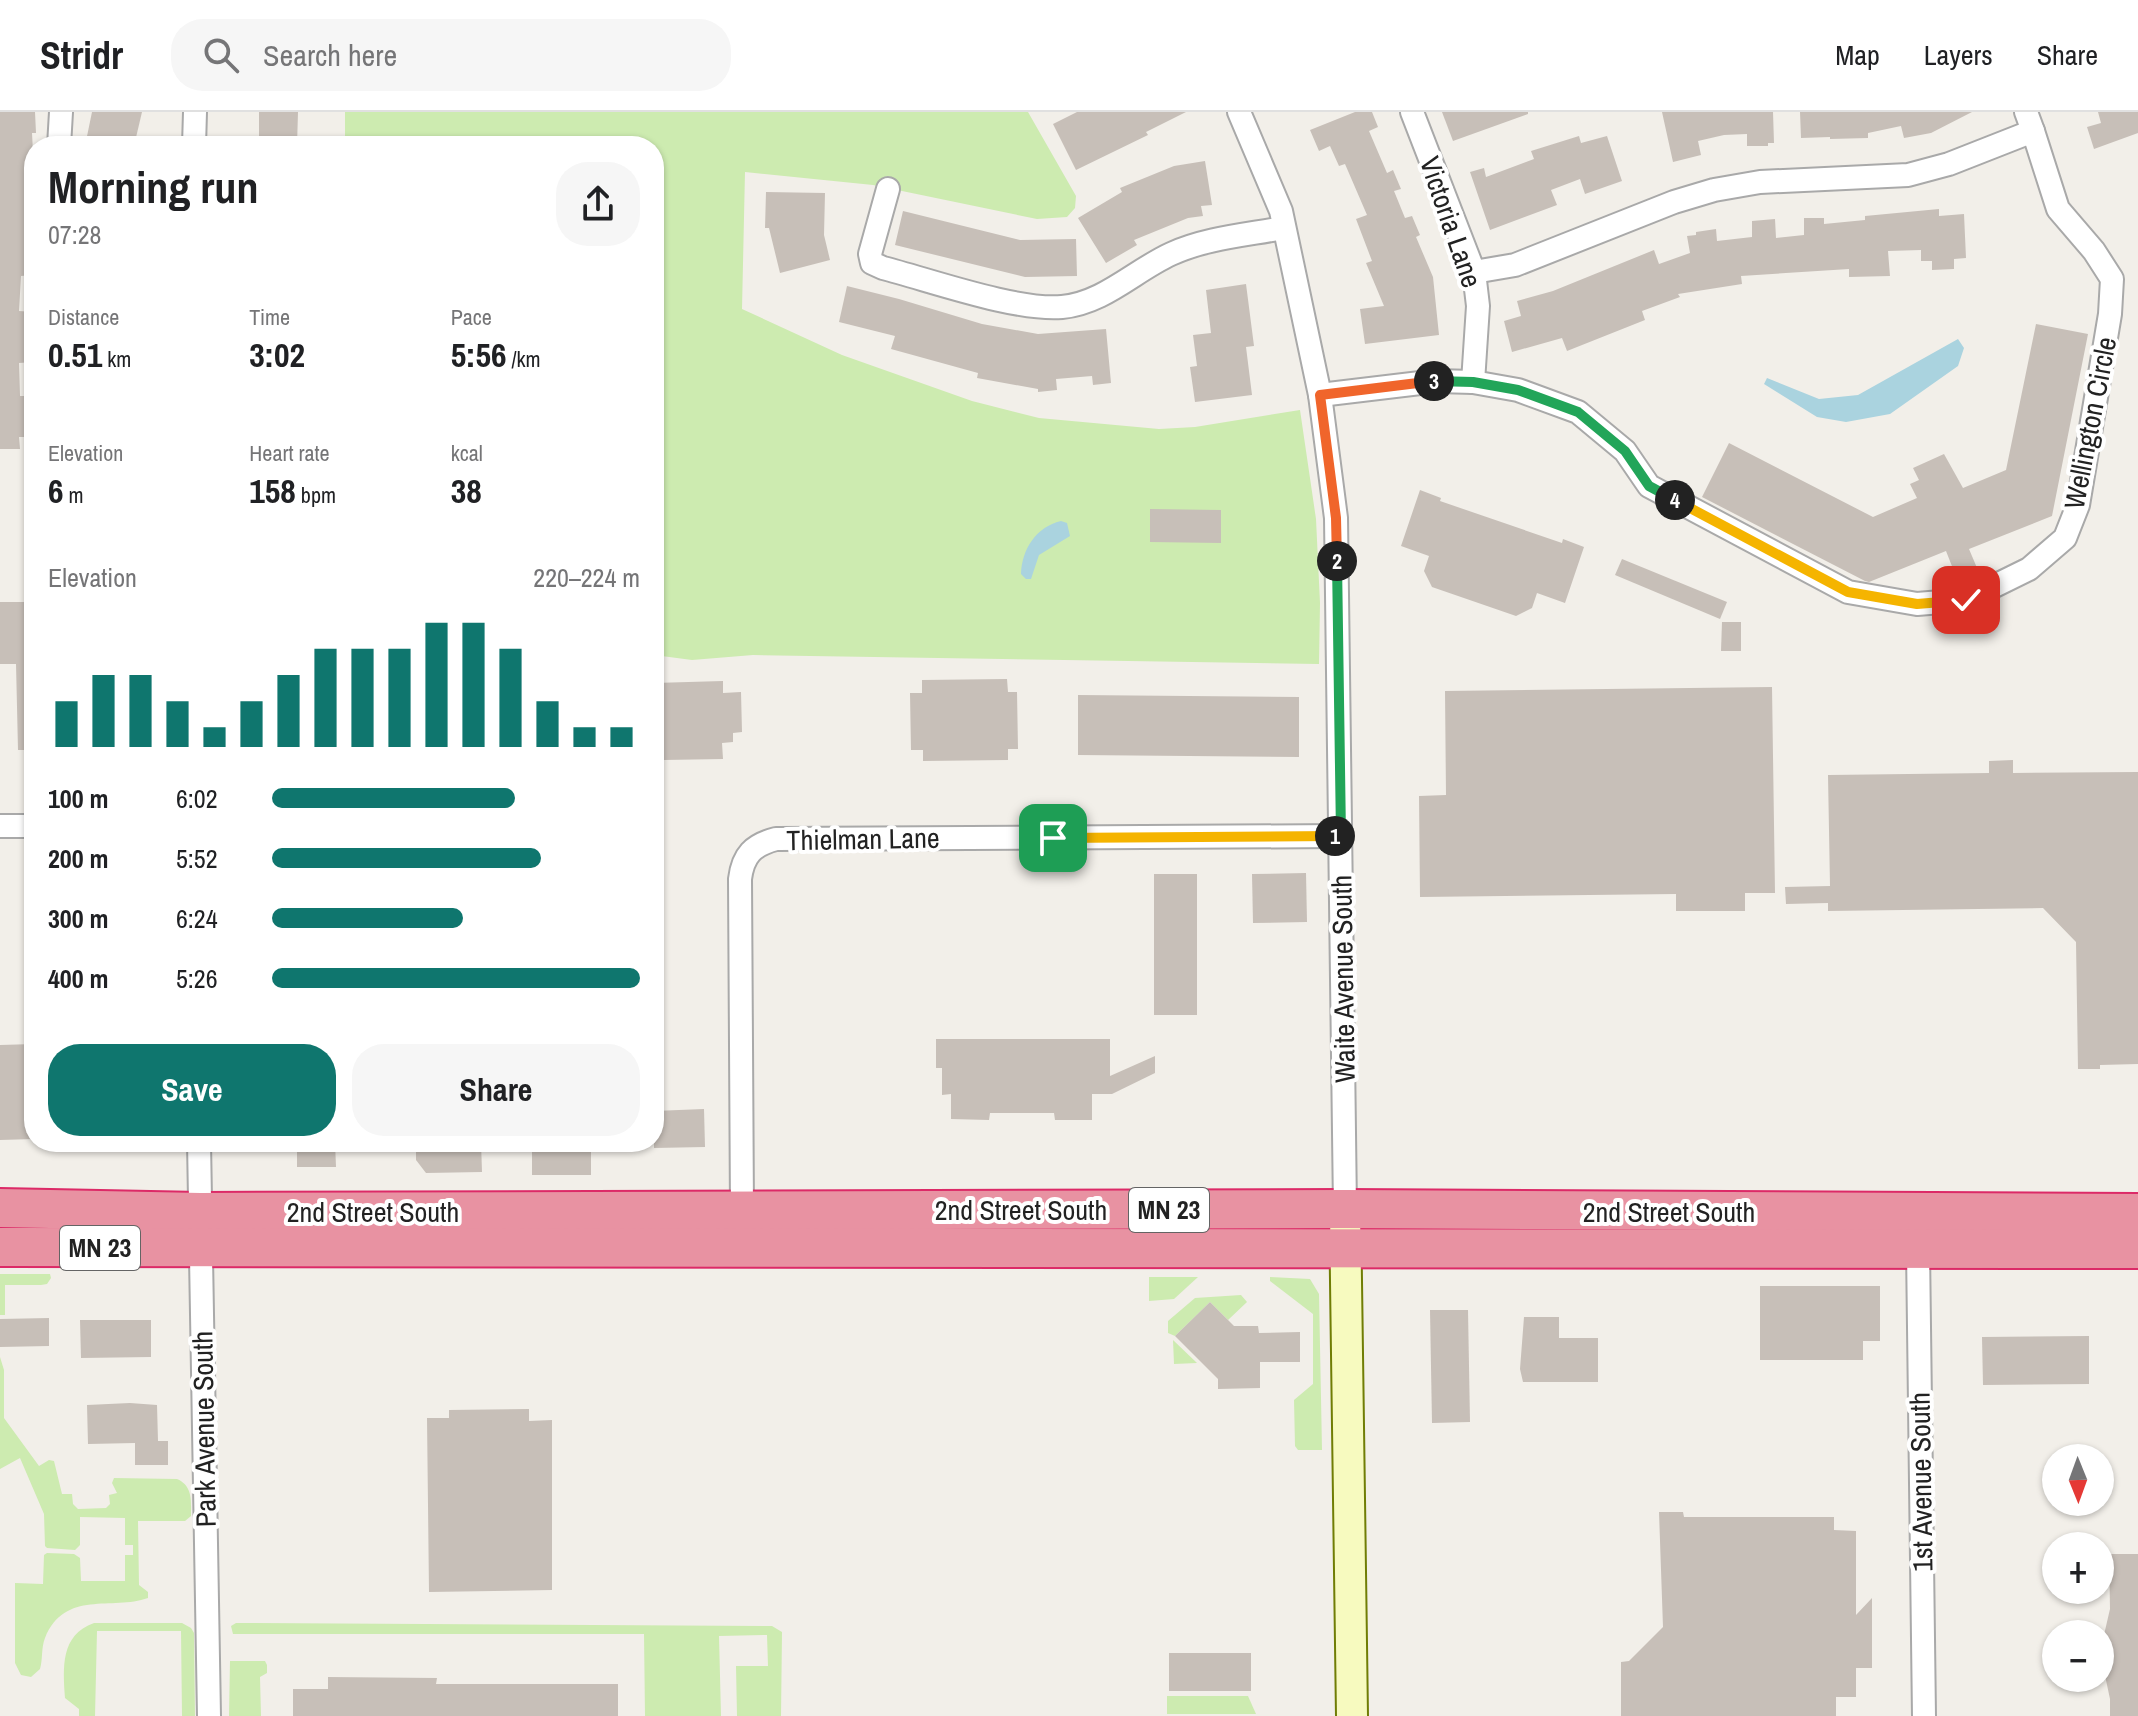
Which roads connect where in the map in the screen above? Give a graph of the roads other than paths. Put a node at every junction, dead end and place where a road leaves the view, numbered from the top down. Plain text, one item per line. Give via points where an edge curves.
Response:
1 (61, 112) edge
2 (195, 112) edge
3 (1412, 112) edge
4 (1248, 114) edge
5 (2030, 122) edge
6 (60, 136) edge
7 (194, 136) edge
8 (888, 189) dead end
9 (1283, 228) junction
10 (1474, 272) junction
11 (1473, 382) junction
12 (1320, 395) junction
13 (0, 826) edge
14 (24, 826) edge
15 (1341, 836) junction
16 (199, 1152) edge
17 (0, 1208) edge
18 (1345, 1209) junction
19 (742, 1211) junction
20 (2138, 1213) edge
21 (200, 1230) junction
22 (1345, 1249) junction
23 (1918, 1249) junction
24 (2138, 1249) edge
25 (3, 1251) edge
26 (209, 1716) edge
27 (1352, 1716) edge
28 (1924, 1716) edge

1 - 6 street
2 - 7 street
3 - 10 street, Victoria Lane
4 - 9 street, Waite Avenue South
5 - 10 street via 1949,164 1908,175 1760,182 1714,190 1515,265
5 - 11 street, Wellington Circle via 2058,209 2112,279 2110,314 2078,505 2065,538 2029,569 1966,600 1917,604 1848,592 1649,486 1625,451 1578,412 1518,390
8 - 9 street via 872,263 1035,306 1090,300 1196,244
9 - 12 street, Waite Avenue South
10 - 11 street, Victoria Lane via 1478,306
11 - 12 street, Wellington Circle via 1437,381
12 - 15 street, Waite Avenue South via 1336,518
13 - 14 street
15 - 18 street, Waite Avenue South
15 - 19 street, Thielman Lane via 761,843 742,864 740,879
16 - 21 street, Park Avenue South
17 - 21 highway, 2nd Street South / MN 23
18 - 19 highway, 2nd Street South / MN 23
18 - 20 highway, 2nd Street South / MN 23
18 - 22 street, Waite Avenue South
19 - 21 highway, 2nd Street South / MN 23
21 - 22 highway, 2nd Street South / MN 23
21 - 25 highway, 2nd Street South / MN 23
21 - 26 street, Park Avenue South
22 - 23 highway, 2nd Street South / MN 23
22 - 27 street, Waite Avenue South
23 - 24 highway, 2nd Street South / MN 23
23 - 28 street, 1st Avenue South

